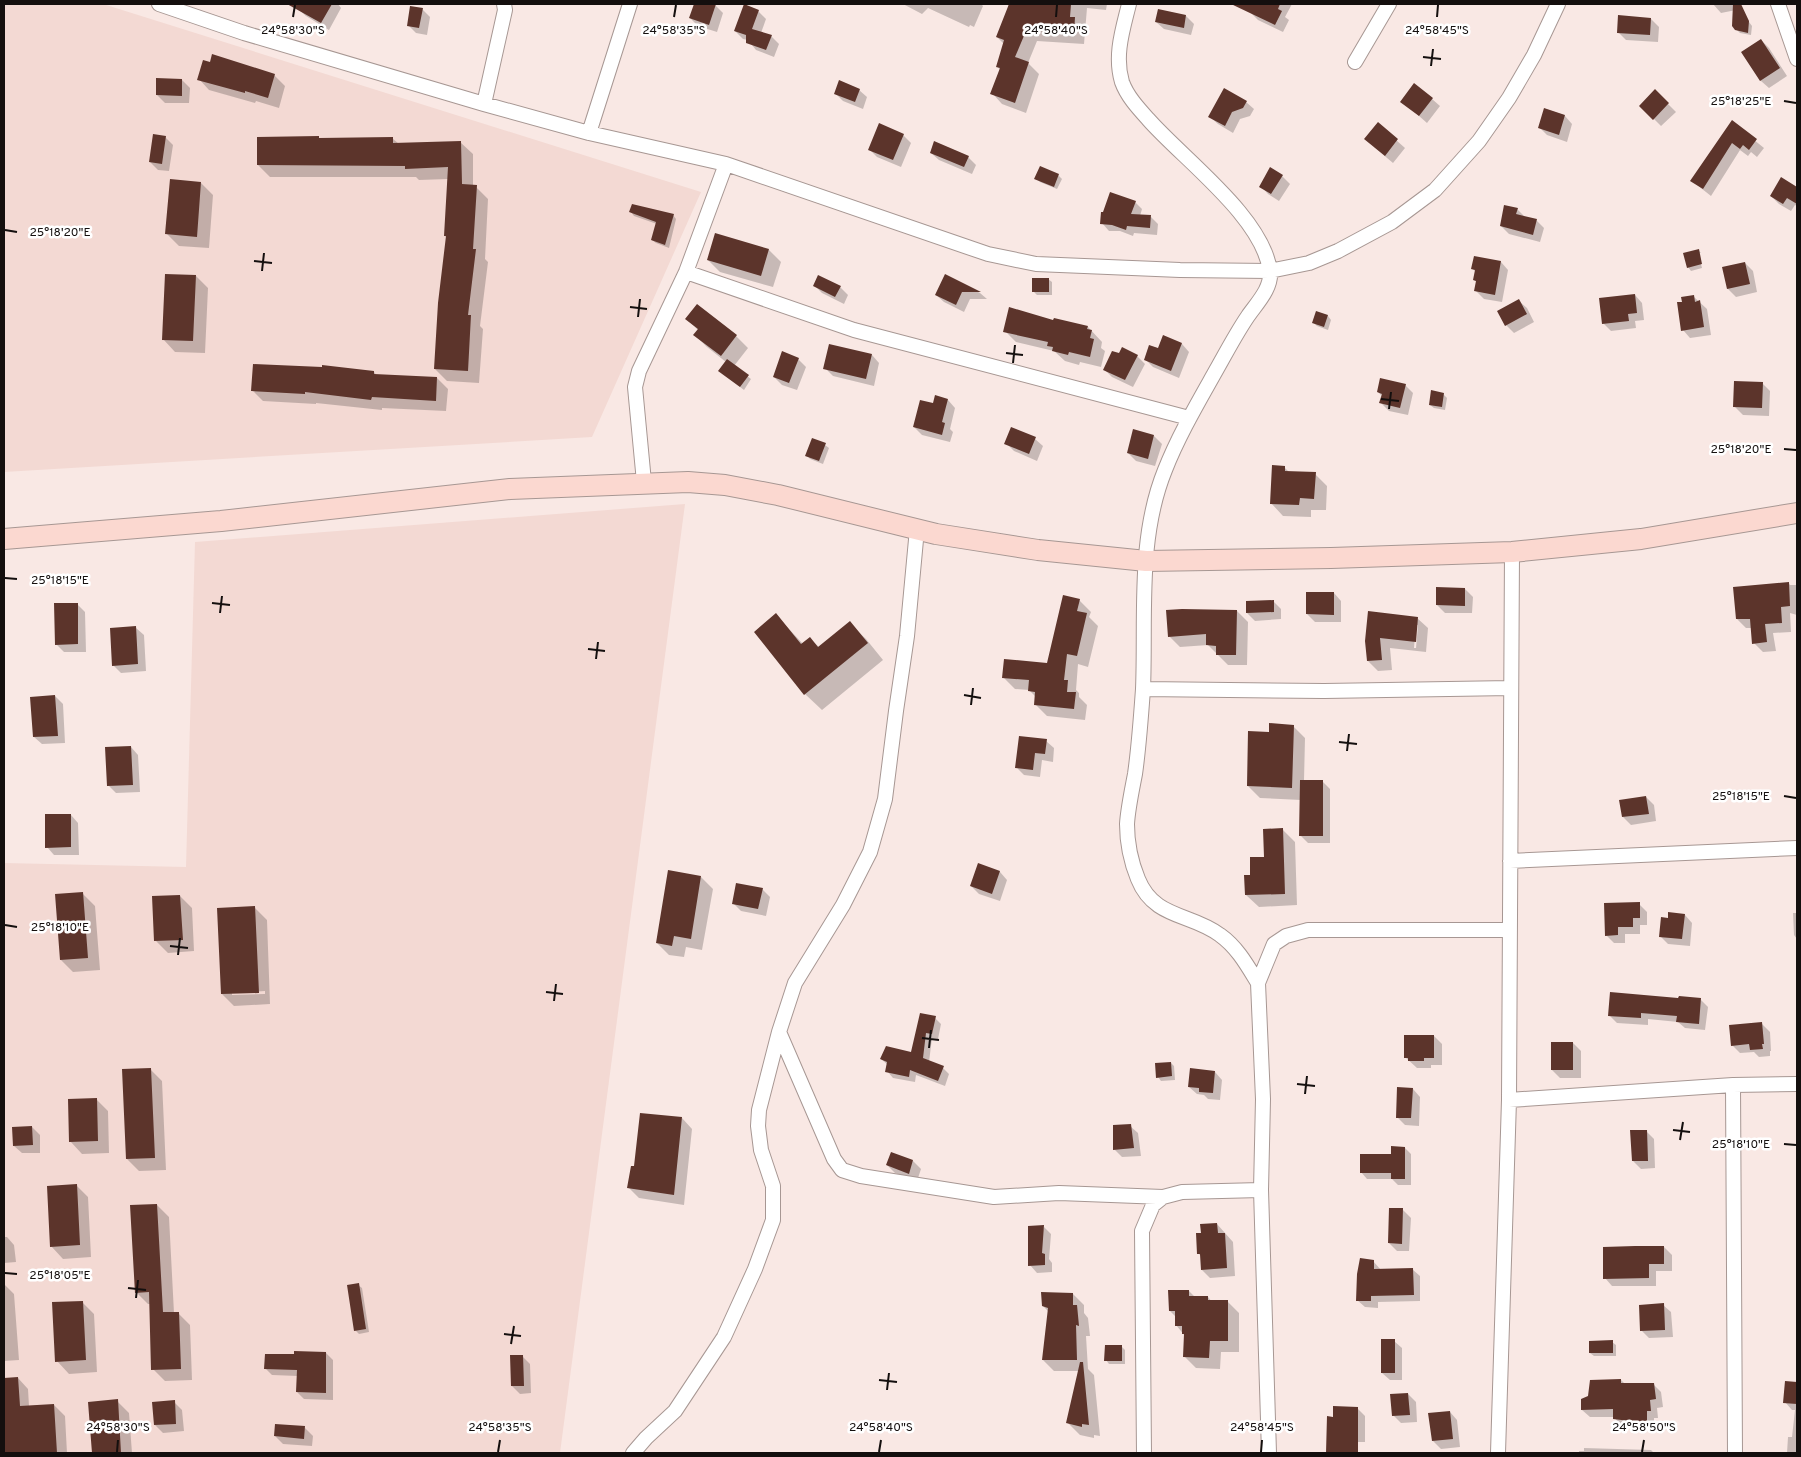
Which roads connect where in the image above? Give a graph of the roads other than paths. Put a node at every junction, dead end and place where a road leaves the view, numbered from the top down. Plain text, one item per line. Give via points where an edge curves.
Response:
1 (159, 4) edge
2 (504, 4) edge
3 (630, 4) edge
4 (1129, 4) edge
5 (1389, 4) edge
6 (1558, 4) edge
7 (1778, 4) edge
8 (1797, 59) edge
9 (1355, 62) dead end
10 (484, 104) junction
11 (589, 133) junction
12 (726, 164) junction
13 (1270, 271) junction
14 (686, 272) junction
15 (1189, 418) junction
16 (644, 482) junction
17 (1797, 513) edge
18 (917, 530) junction
19 (4, 539) edge
20 (1512, 552) junction
21 (1146, 561) junction
22 (1511, 688) junction
23 (1143, 689) junction
24 (1797, 848) edge
25 (1510, 861) junction
26 (1510, 930) junction
27 (1258, 983) junction
28 (779, 1032) junction
29 (1797, 1084) edge
30 (1732, 1085) junction
31 (1509, 1100) junction
32 (1261, 1190) junction
33 (1163, 1197) junction
34 (633, 1453) edge
35 (1144, 1453) edge
36 (1269, 1453) edge
37 (1498, 1453) edge
38 (1735, 1453) edge

1 - 10 street via 244,33
2 - 10 street
3 - 11 street
4 - 13 street via 1118,50 1122,84 1133,103 1161,134 1234,205 1258,237
5 - 9 street
6 - 13 street via 1509,98 1479,140 1435,190 1392,222 1338,251 1309,263
7 - 8 street
10 - 11 street
11 - 12 street
12 - 13 street via 988,254 1018,261 1180,270
12 - 14 street
13 - 15 street via 1266,290 1240,328
14 - 15 street via 854,330
14 - 16 street via 639,371 635,387
15 - 21 street via 1164,472 1150,521
16 - 18 street via 725,485
16 - 19 street via 510,489 221,521
17 - 20 street via 1641,539
18 - 21 street via 1038,550
18 - 28 street via 907,636 885,799 870,852 843,906 795,983
20 - 21 street
20 - 22 street
21 - 23 street
22 - 23 street via 1324,692
22 - 25 street
23 - 27 street via 1128,824 1130,857 1139,883 1152,900 1169,913 1219,934 1243,957
24 - 25 street
25 - 26 street
26 - 27 street via 1308,930 1286,936 1274,944
26 - 31 street
27 - 32 street
28 - 33 street via 834,1159 842,1170 861,1176 994,1197 1059,1194
28 - 34 street via 759,1110 758,1126 772,1186 774,1220 724,1337 675,1411
29 - 30 street
30 - 31 street
30 - 38 street
31 - 37 street
32 - 33 street via 1182,1192
32 - 36 street
33 - 35 street via 1153,1205 1142,1232

